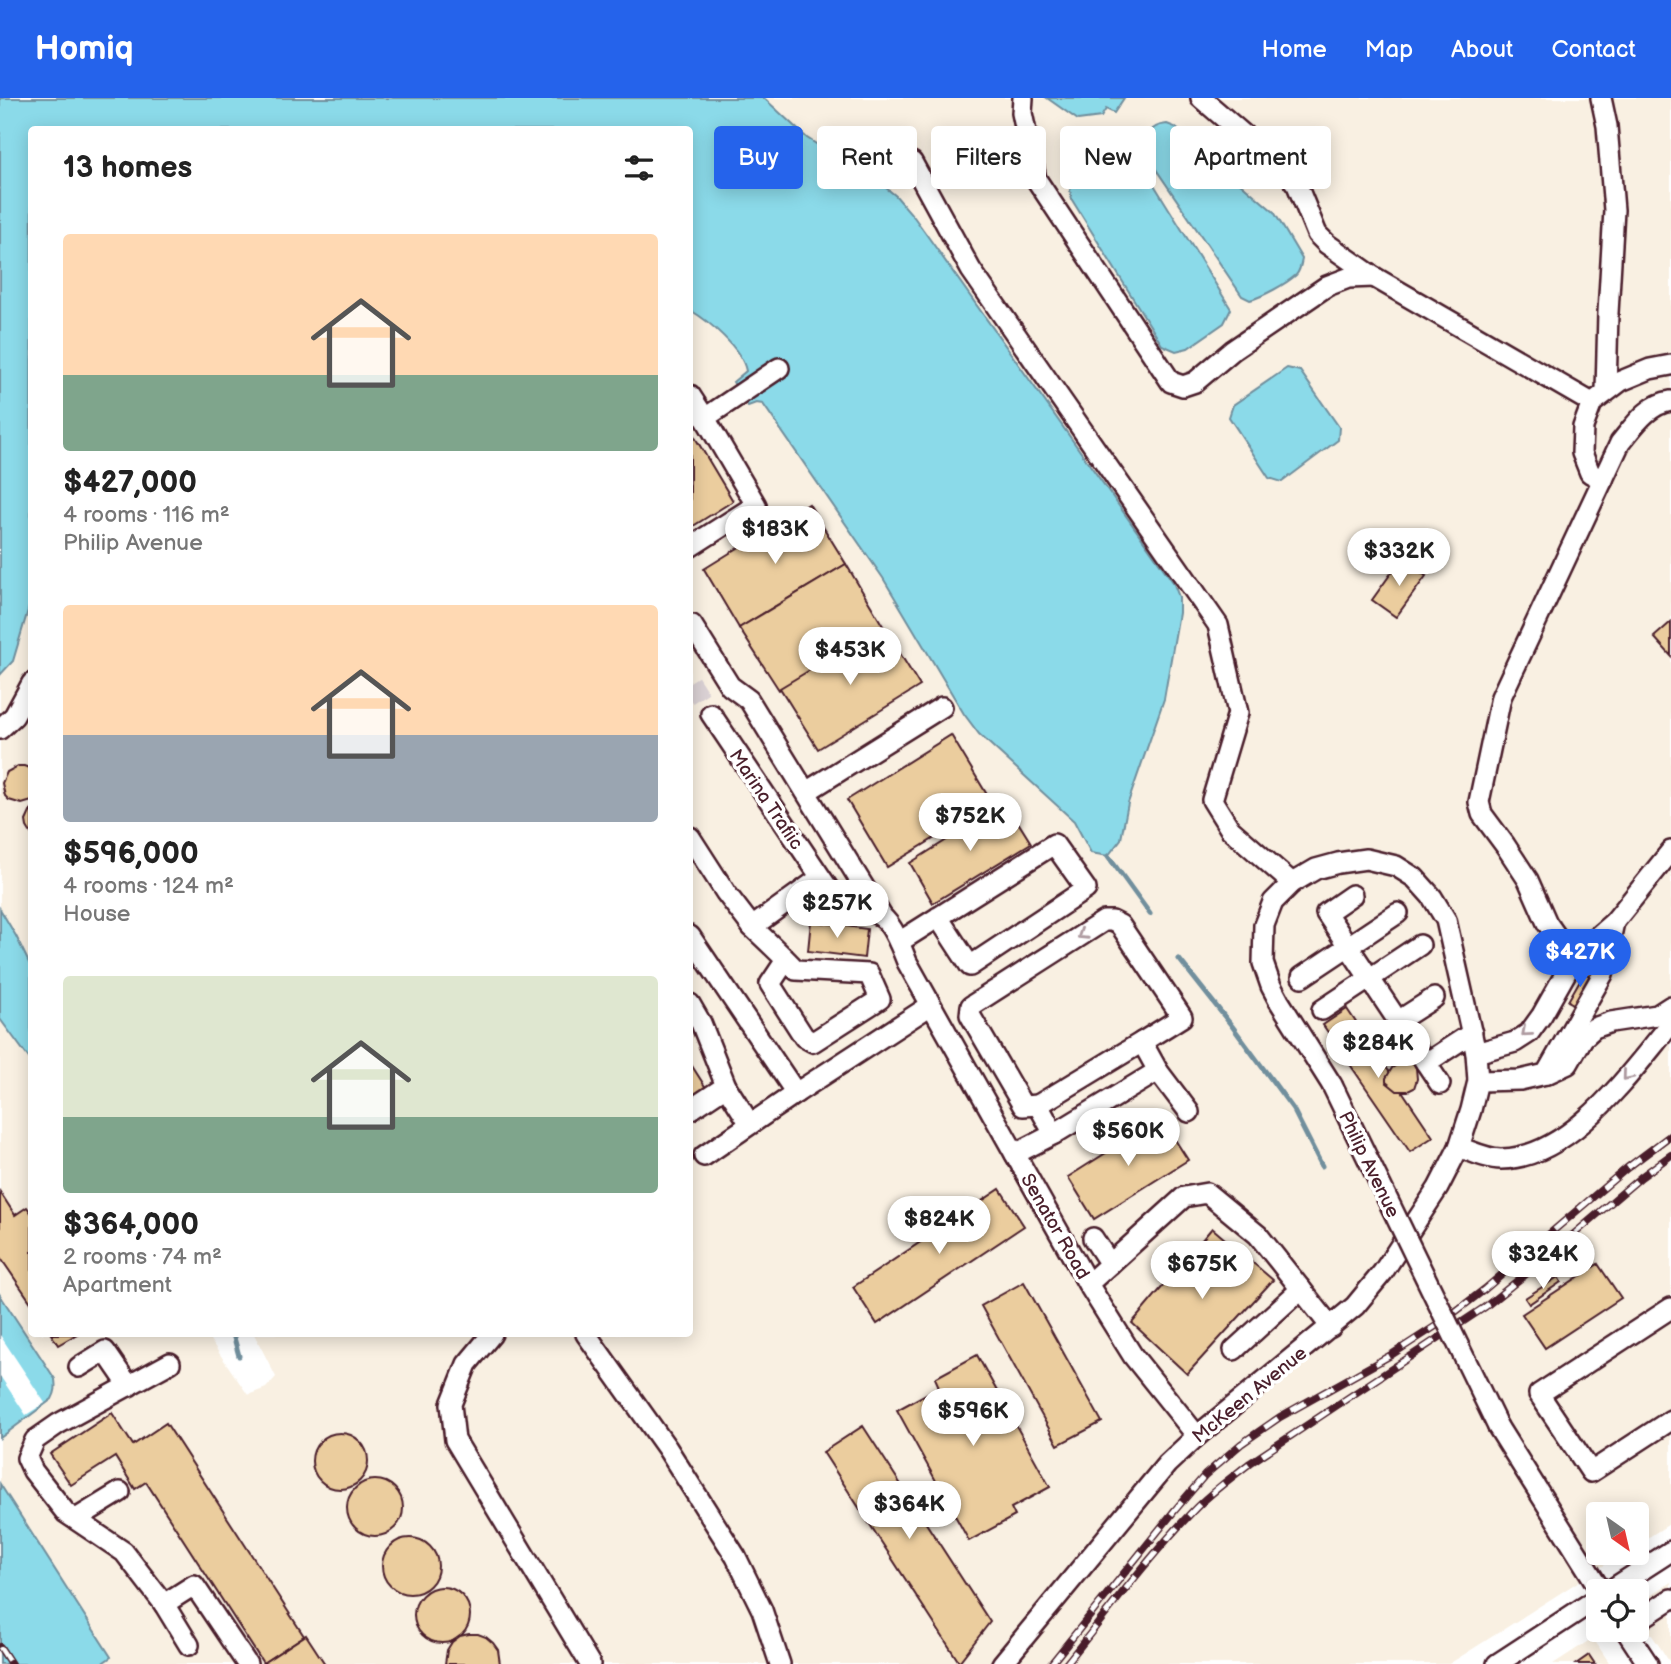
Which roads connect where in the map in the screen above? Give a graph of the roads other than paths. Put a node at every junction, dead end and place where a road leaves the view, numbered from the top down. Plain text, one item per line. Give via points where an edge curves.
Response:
1 (1023, 98) edge
2 (1201, 98) edge
3 (1601, 98) edge
4 (917, 171) edge
5 (1374, 276) junction
6 (1671, 365) edge
7 (779, 368) dead end
8 (1599, 397) junction
9 (693, 400) edge
10 (1671, 401) edge
11 (705, 418) junction
12 (1603, 480) junction
13 (693, 545) edge
14 (693, 627) edge
15 (28, 690) edge
16 (942, 707) dead end
17 (711, 714) tunnel mouth
18 (0, 729) edge
19 (806, 792) junction
20 (693, 842) edge
21 (1671, 851) edge
22 (820, 878) junction
23 (1292, 883) junction
24 (1352, 895) dead end
25 (1398, 913) dead end
26 (938, 917) junction
27 (884, 918) junction
28 (1614, 922) junction
29 (752, 927) junction
30 (693, 940) edge
31 (899, 942) junction
32 (1348, 946) junction
33 (1420, 946) dead end
34 (1576, 955) junction
35 (786, 960) junction
36 (1302, 977) dead end
37 (1370, 979) junction
38 (1434, 998) dead end
39 (931, 1004) junction
40 (1671, 1006) edge
41 (693, 1009) edge
42 (1322, 1010) dead end
43 (1398, 1021) junction
44 (1671, 1024) edge
45 (1142, 1042) junction
46 (1474, 1043) junction
47 (1426, 1063) junction
48 (1158, 1071) junction
49 (1546, 1074) junction
50 (1478, 1082) junction
51 (1440, 1084) dead end
52 (726, 1086) junction
53 (796, 1093) junction
54 (1038, 1105) junction
55 (693, 1108) edge
56 (1471, 1110) joint
57 (1189, 1112) dead end
58 (750, 1124) junction
59 (1054, 1134) junction
60 (1460, 1147) junction
61 (1015, 1154) junction
62 (704, 1156) dead end
63 (1093, 1238) dead end
64 (1110, 1264) junction
65 (1088, 1284) junction
66 (1301, 1289) junction
67 (1671, 1308) edge
68 (1331, 1327) junction
69 (490, 1337) edge
70 (588, 1337) edge
71 (1234, 1350) dead end
72 (170, 1363) dead end
73 (79, 1367) dead end
74 (129, 1387) junction
75 (1671, 1420) edge
76 (1197, 1436) junction
77 (120, 1492) dead end
78 (76, 1519) junction
79 (1671, 1550) edge
80 (1593, 1579) edge
81 (1627, 1579) edge
82 (1671, 1599) edge
83 (164, 1604) junction
84 (1586, 1606) edge
85 (1649, 1613) edge
86 (1633, 1642) edge
87 (189, 1646) dead end
88 (247, 1664) edge
89 (590, 1664) edge
90 (780, 1664) edge
91 (1002, 1664) edge
92 (1497, 1664) edge
93 (1647, 1664) edge

1 - 5 street via 1037,179 1171,382 1183,386 1195,382 1233,350 1327,286
2 - 5 street via 1287,173 1297,185 1317,234
3 - 8 street via 1614,210
4 - 23 street via 971,270 1218,625 1238,713 1212,800 1230,829
5 - 8 street
6 - 8 street via 1621,381
7 - 11 street
8 - 12 street via 1583,427 1582,453 1590,472
9 - 11 street
10 - 12 street via 1643,415 1620,443
11 - 13 street via 755,505
12 - 34 street via 1501,697 1479,802 1482,814 1528,880 1547,923
14 - 19 street via 730,686 749,700
15 - 18 street via 14,716
16 - 19 street
17 - 22 street, Marina Trafiic
19 - 27 street
20 - 29 street
21 - 28 street
22 - 27 street, Marina Trafiic via 842,899
22 - 29 street
23 - 46 street, Philip Avenue via 1316,869 1366,859 1396,866 1415,878 1446,920
23 - 80 street, Philip Avenue, bridge via 1273,902 1264,925 1263,963 1271,986 1332,1086 1497,1427
24 - 32 street via 1326,913
25 - 32 street
26 - 26 street via 1054,844 1086,889 970,966
26 - 31 street
27 - 31 street
28 - 34 street
28 - 49 street via 1603,974
29 - 35 street
30 - 53 street
31 - 39 street
32 - 36 street
32 - 37 street
33 - 37 street
34 -> 46 street via 1529,1033 1497,1048
35 - 35 street via 796,970 869,974 880,999 813,1042 804,1037 770,984
37 - 42 street
37 - 43 street
38 - 43 street
39 - 53 street
39 - 61 street, Senator Road
40 - 49 street via 1657,1015 1594,1028 1568,1064
41 - 52 street
43 - 47 street
44 -> 60 street via 1591,1117 1556,1141 1528,1154 1501,1159
45 - 48 street
45 - 54 street
45 -> 54 street via 1182,1017 1120,925 1104,921 971,1006 970,1015 1023,1106
46 - 47 street
46 - 50 street, Philip Avenue
47 - 51 street
48 - 57 street
48 - 59 street
49 - 50 street
50 - 56 street, Philip Avenue
52 - 55 street
52 - 58 street
53 - 58 street
54 - 59 street
56 - 60 street, McKeen Avenue
58 - 62 street
59 - 61 street
60 - 68 street, McKeen Avenue via 1383,1272
61 - 65 street, Senator Road
63 - 64 street
64 - 65 street
64 - 66 street via 1184,1197 1207,1193 1258,1235
65 - 76 street, Senator Road via 1133,1356
66 - 68 street
66 - 71 street
67 - 75 street via 1539,1394 1591,1472
68 - 76 street, McKeen Avenue
69 - 89 street via 467,1364 451,1404 455,1440
70 - 90 street via 667,1448 736,1557 762,1610
72 - 74 street
73 - 74 street via 105,1351
74 - 78 street via 35,1440 27,1458 66,1513
76 - 91 street, McKeen Avenue via 1146,1488
77 - 78 street
78 - 83 street via 124,1552
79 - 81 street
82 - 85 street
83 - 87 street
83 - 88 street via 194,1585
84 - 92 street
86 - 93 street

